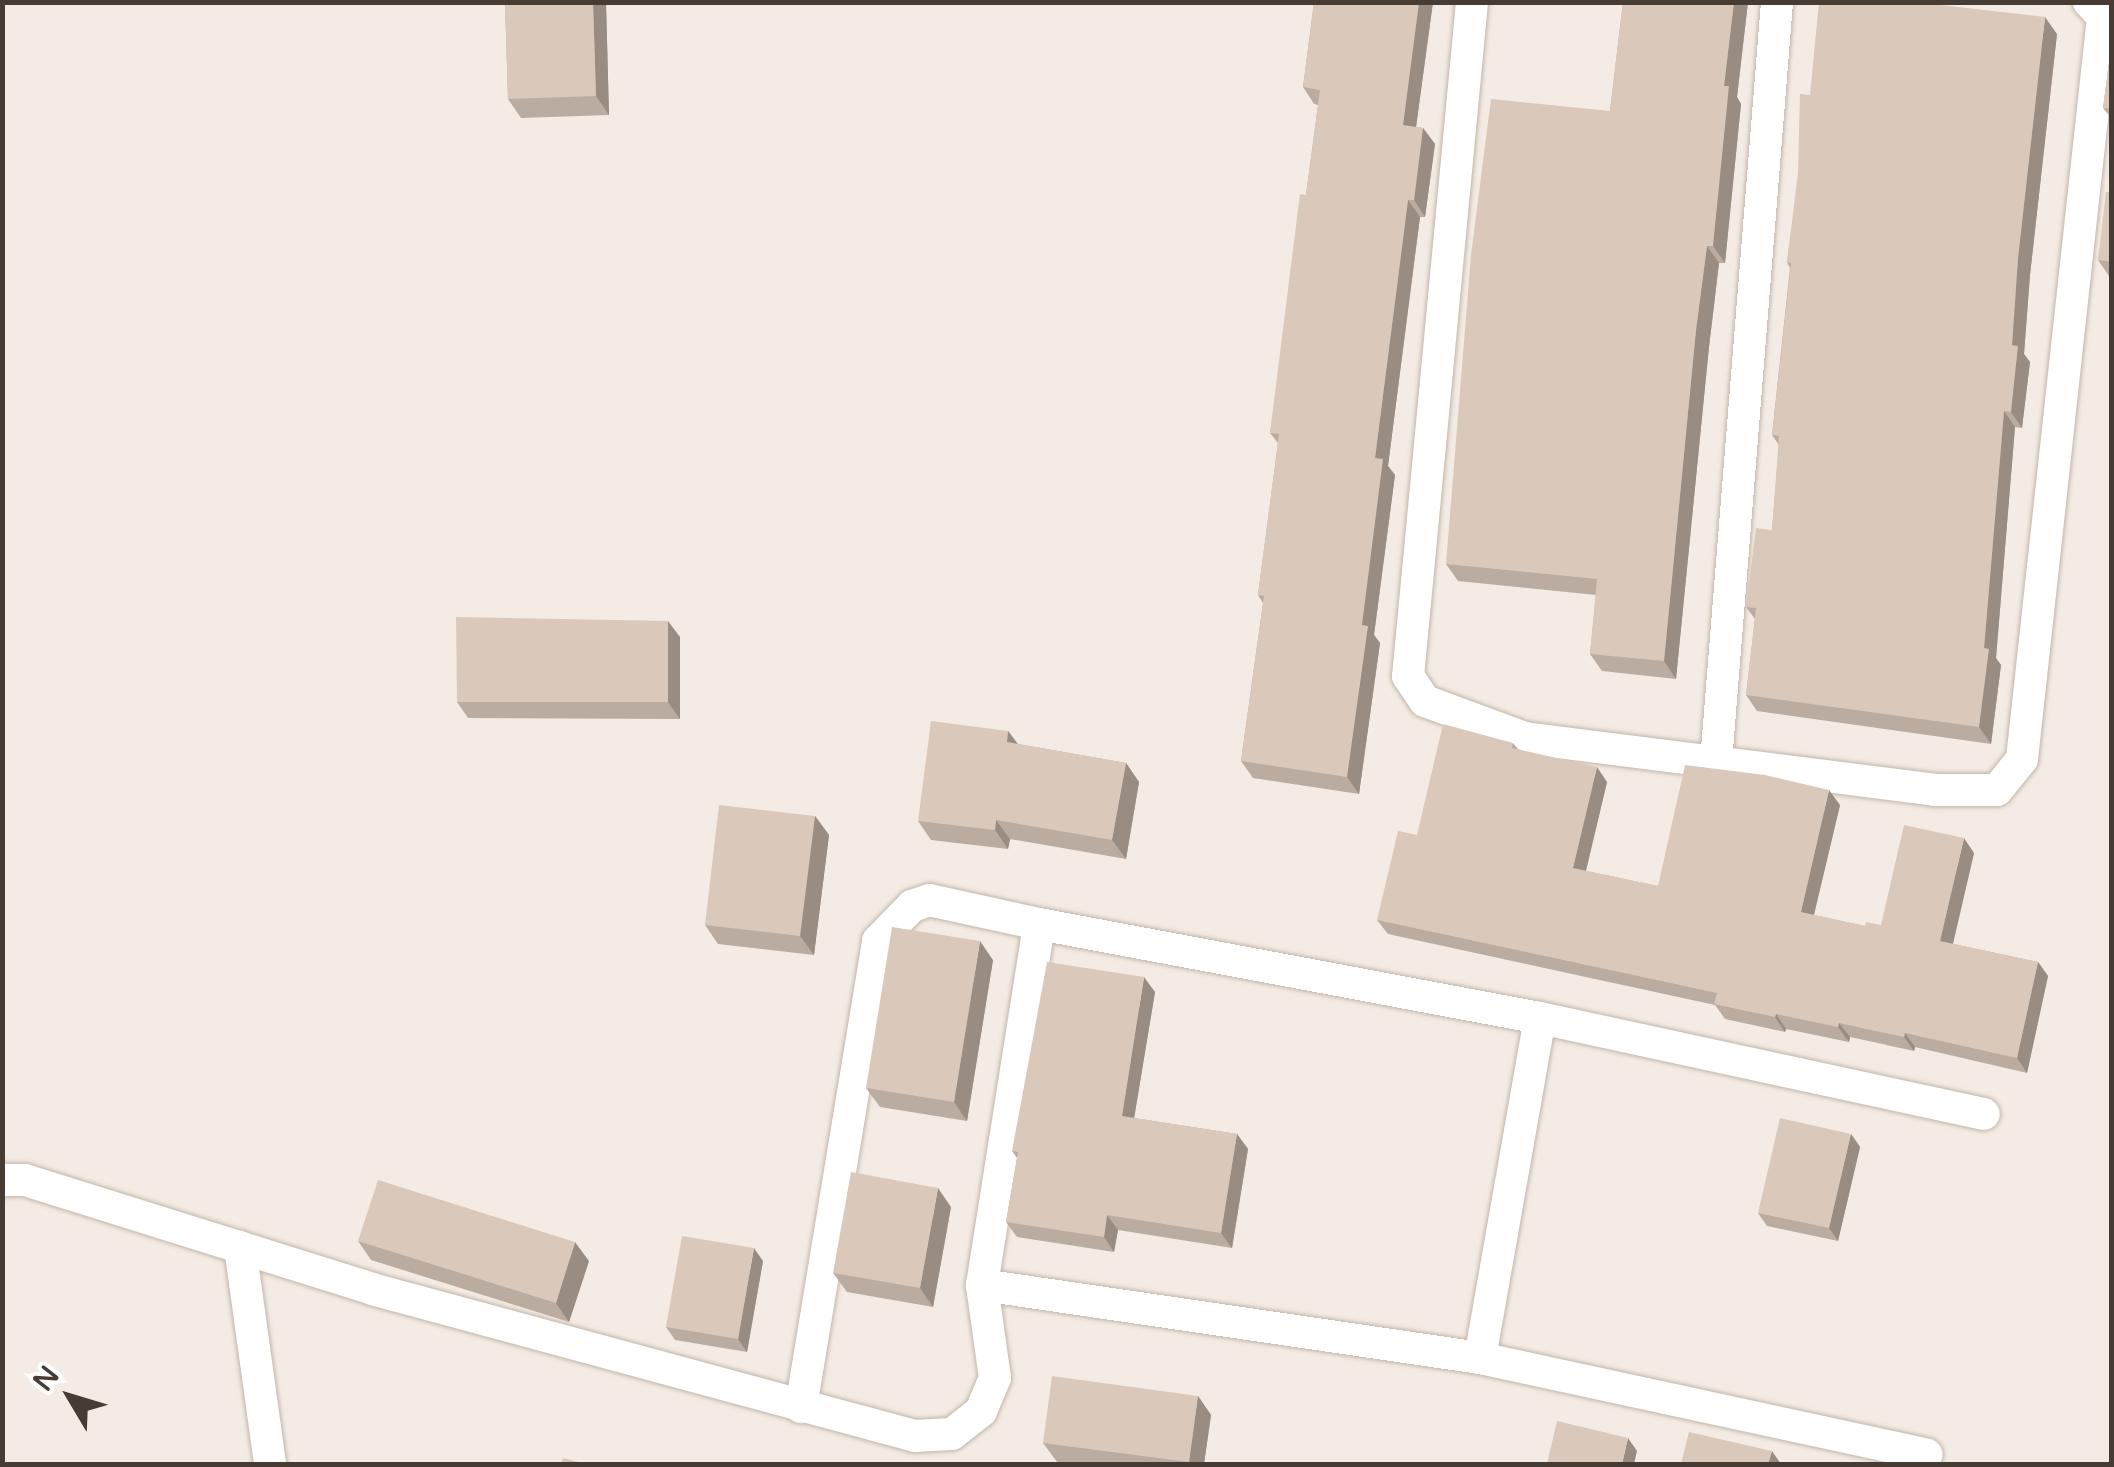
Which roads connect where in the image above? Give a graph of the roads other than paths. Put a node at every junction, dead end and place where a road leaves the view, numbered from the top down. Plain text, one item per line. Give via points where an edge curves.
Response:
1 (1472, 2) edge
2 (1776, 2) edge
3 (2089, 2) edge
4 (1716, 762) junction
5 (1039, 924) junction
6 (1540, 1018) junction
7 (1984, 1114) dead end
8 (2, 1180) edge
9 (240, 1247) junction
10 (982, 1285) junction
11 (1480, 1358) junction
12 (801, 1407) junction
13 (1927, 1456) dead end
14 (270, 1464) edge

1 - 4 street via 1408,676 1425,701 1524,738
2 - 4 street
3 - 4 street via 2102,17 2022,758 1998,790 1934,790
5 - 6 street
5 - 10 street
5 - 12 street via 929,900 912,906 878,940
6 - 7 street
6 - 11 street
8 - 9 street via 25,1180
9 - 12 street
9 - 14 street
10 - 11 street
10 - 12 street via 995,1378 981,1412 952,1434 915,1436
11 - 13 street

